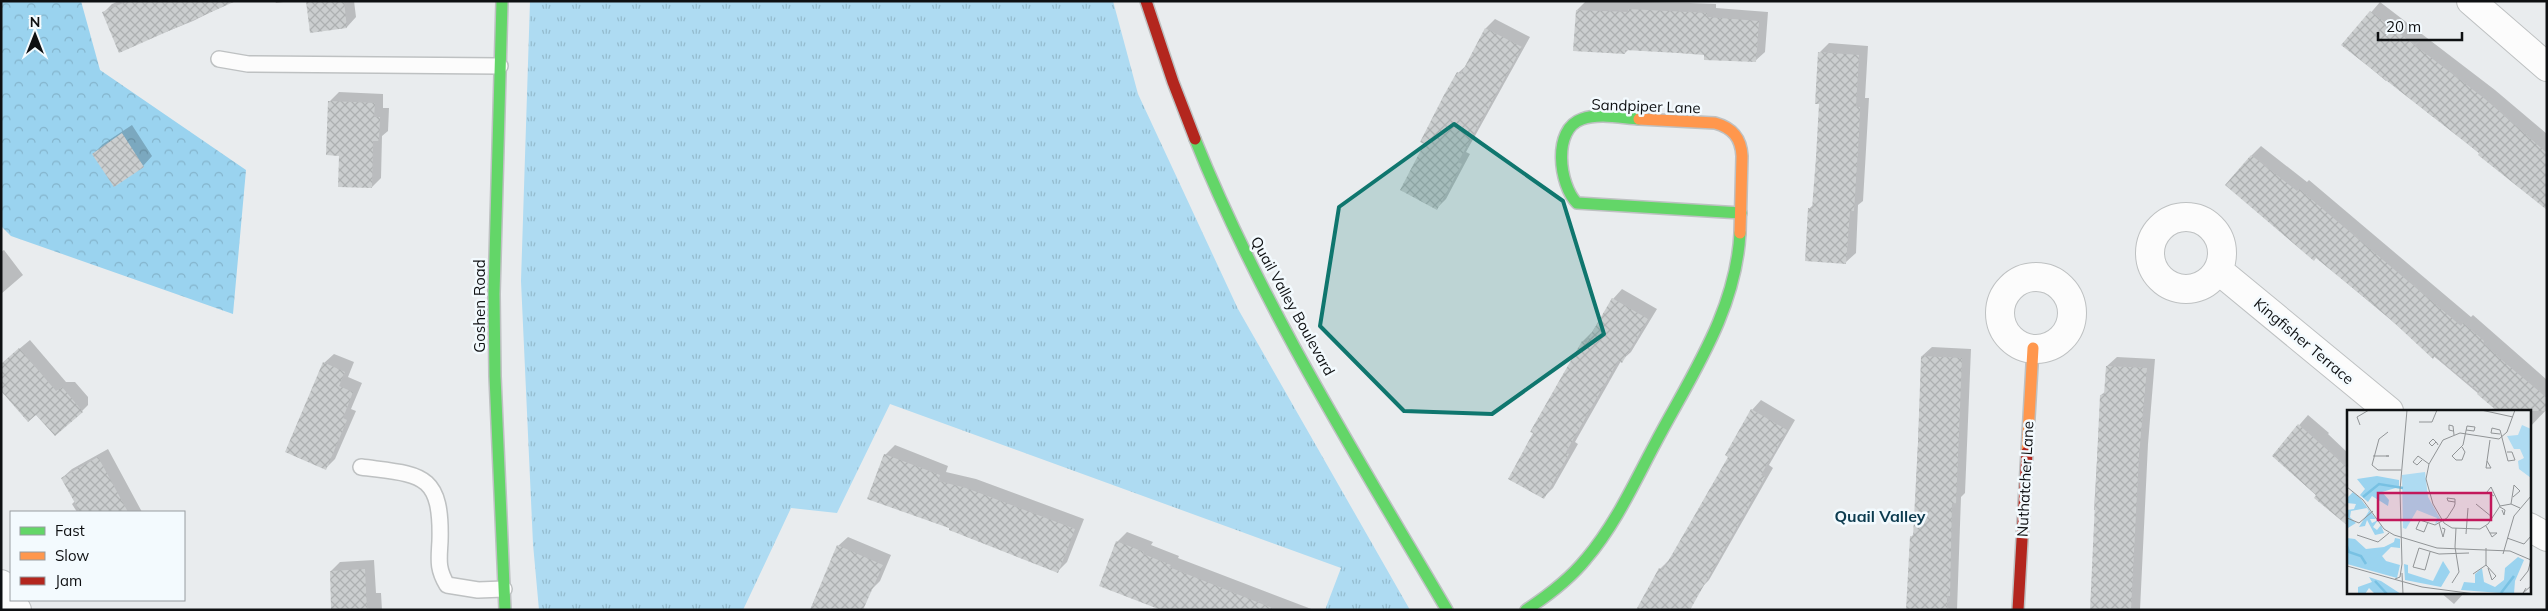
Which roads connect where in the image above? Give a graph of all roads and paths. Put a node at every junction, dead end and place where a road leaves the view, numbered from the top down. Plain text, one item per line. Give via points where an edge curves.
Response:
1 (502, 1) edge
2 (1146, 1) edge
3 (2471, 1) edge
4 (219, 59) dead end
5 (500, 66) junction
6 (2547, 68) edge
7 (1741, 213) junction
8 (2218, 270) dead end
9 (2033, 348) dead end
10 (2388, 410) edge
11 (361, 467) dead end
12 (2530, 528) edge
13 (2547, 537) edge
14 (1, 584) edge
15 (504, 589) junction
16 (10, 600) edge
17 (505, 610) edge
18 (1447, 610) edge
19 (1526, 610) edge
20 (2018, 610) edge

1 - 5 street, Goshen Road
2 - 18 street, Quail Valley Boulevard via 1198,148 1249,260
3 - 6 street
4 - 5 lane via 248,64
5 - 15 street, Goshen Road via 494,376
7 - 7 street, Sandpiper Lane via 1742,146 1736,133 1728,127 1715,123 1588,117 1576,122 1566,133 1563,182 1569,196 1577,203
7 - 19 street, Sandpiper Lane via 1732,288 1705,352 1597,546 1569,579
8 - 10 street, Kingfisher Terrace
9 - 20 street, Nuthatcher Lane
11 - 15 lane via 411,474 428,482 436,497 440,524 439,571 448,585 478,590
12 - 13 street
14 - 16 street
15 - 17 street, Goshen Road

